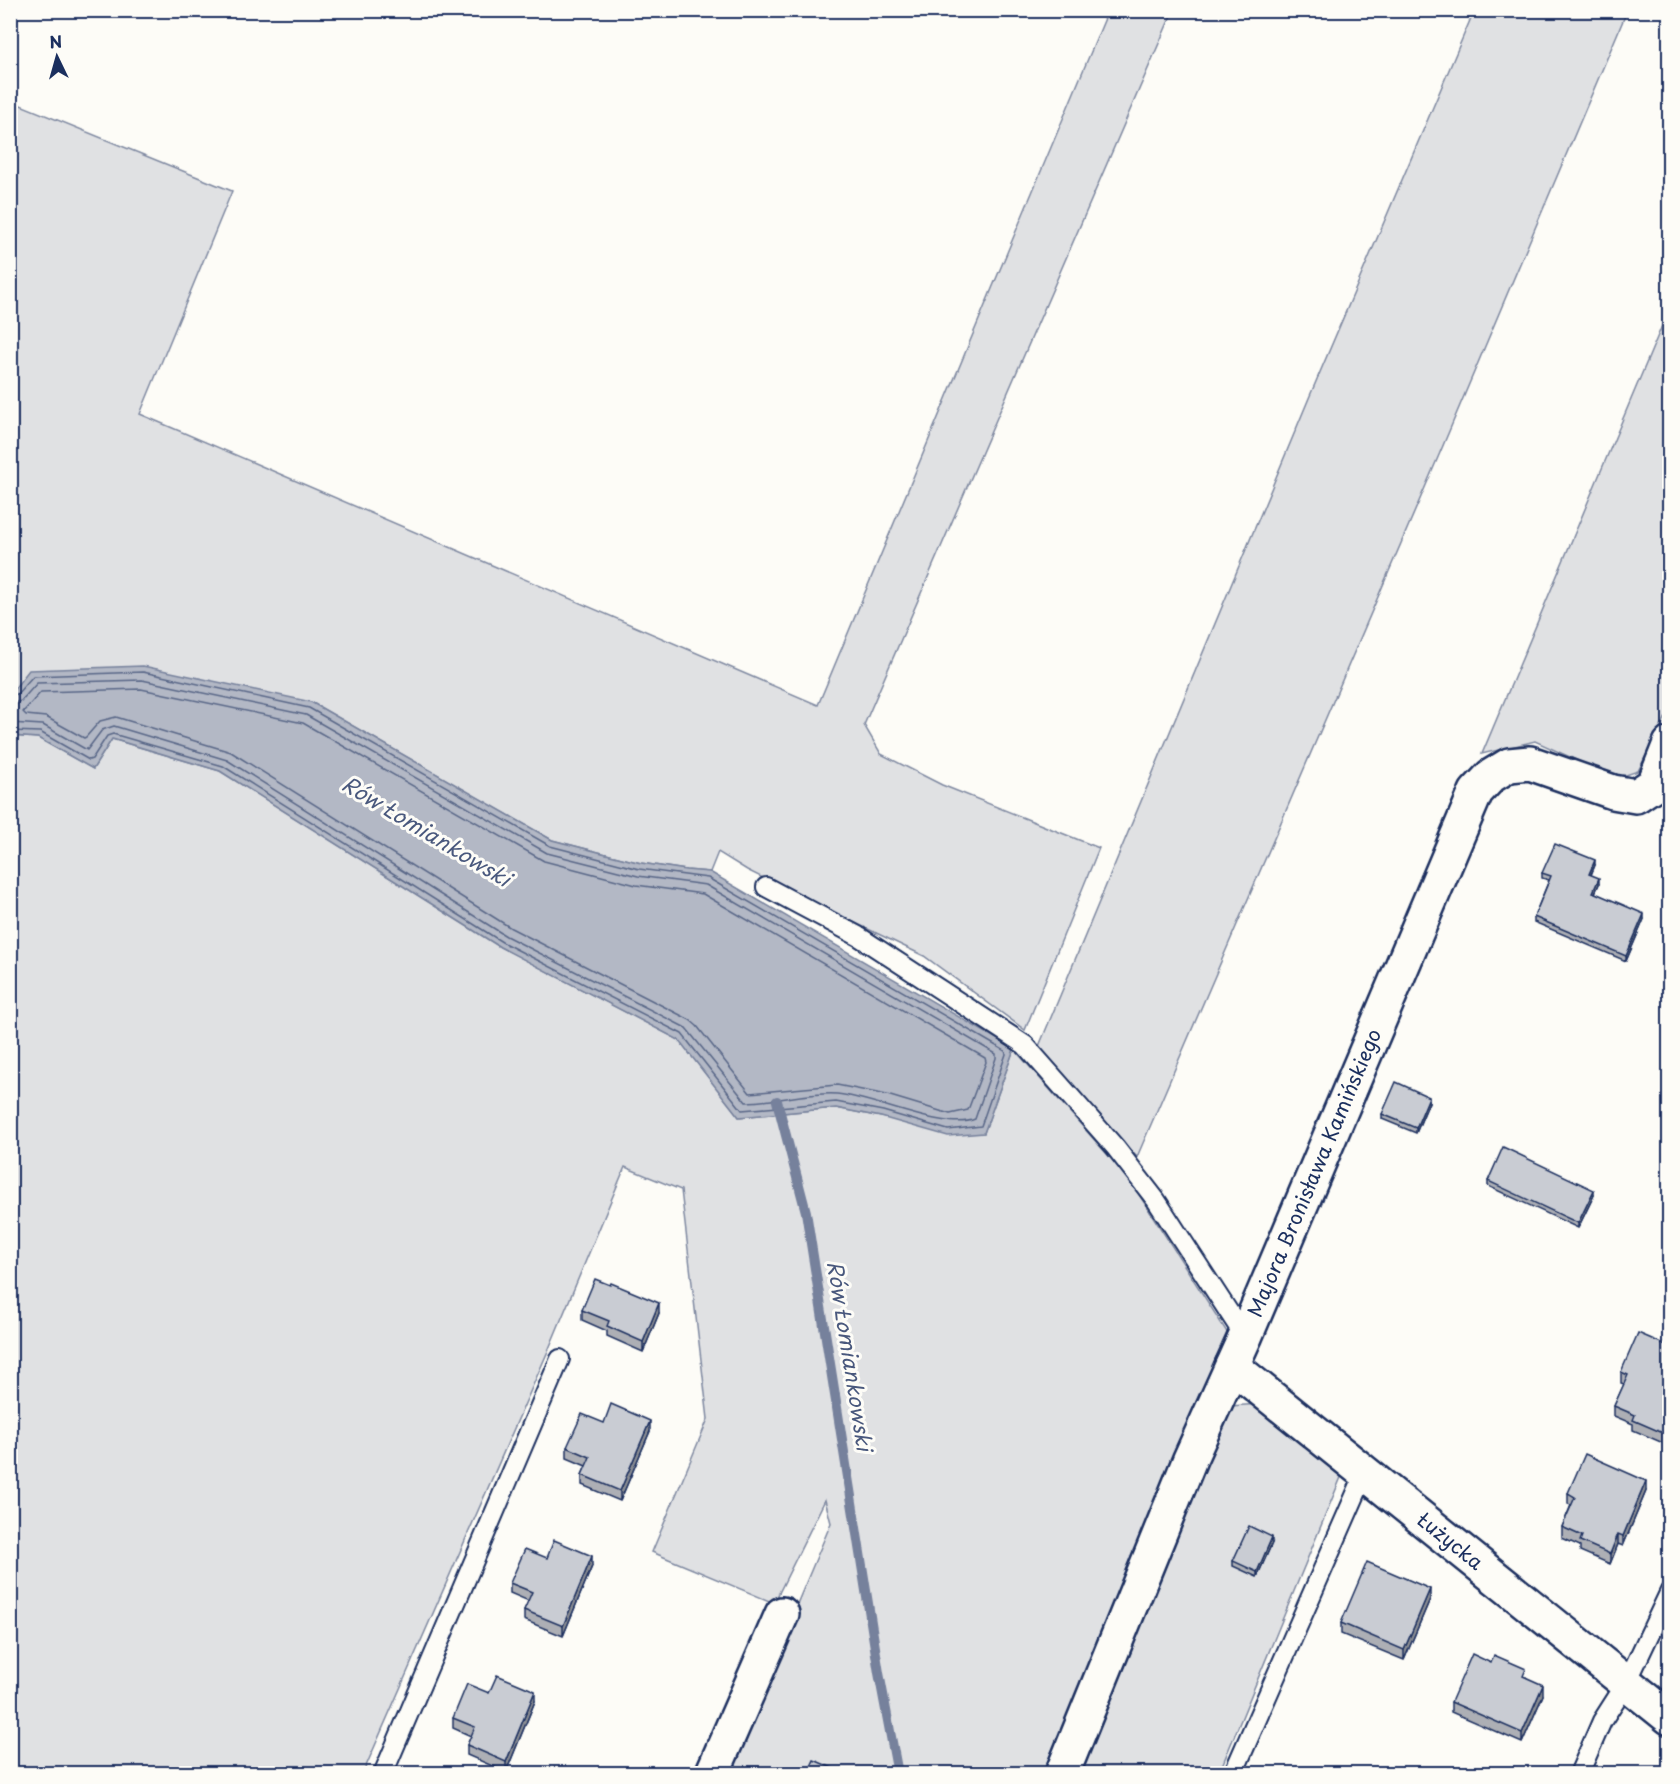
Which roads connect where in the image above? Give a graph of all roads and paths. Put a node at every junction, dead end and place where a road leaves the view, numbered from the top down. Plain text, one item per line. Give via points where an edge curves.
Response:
1 (1670, 744) edge
2 (766, 887) dead end
3 (1238, 1352) junction
4 (560, 1359) dead end
5 (1365, 1473) junction
6 (1670, 1591) edge
7 (782, 1614) dead end
8 (1628, 1682) junction
9 (1670, 1718) edge
10 (383, 1773) edge
11 (712, 1773) edge
12 (1062, 1773) edge
13 (1233, 1773) edge
14 (1579, 1773) edge

1 - 3 street, Majora Bronisława Kamińskiego via 1654,784 1636,796 1613,792 1530,763 1509,765 1476,792
2 - 3 lane via 858,936 1025,1045 1156,1200
3 - 5 street, Łużycka
3 - 12 street, Majora Bronisława Kamińskiego via 1181,1480
4 - 10 lane
5 - 8 street, Łużycka
5 - 13 lane
6 - 8 lane
7 - 11 street
8 - 9 street, Łużycka
8 - 14 lane via 1602,1721

